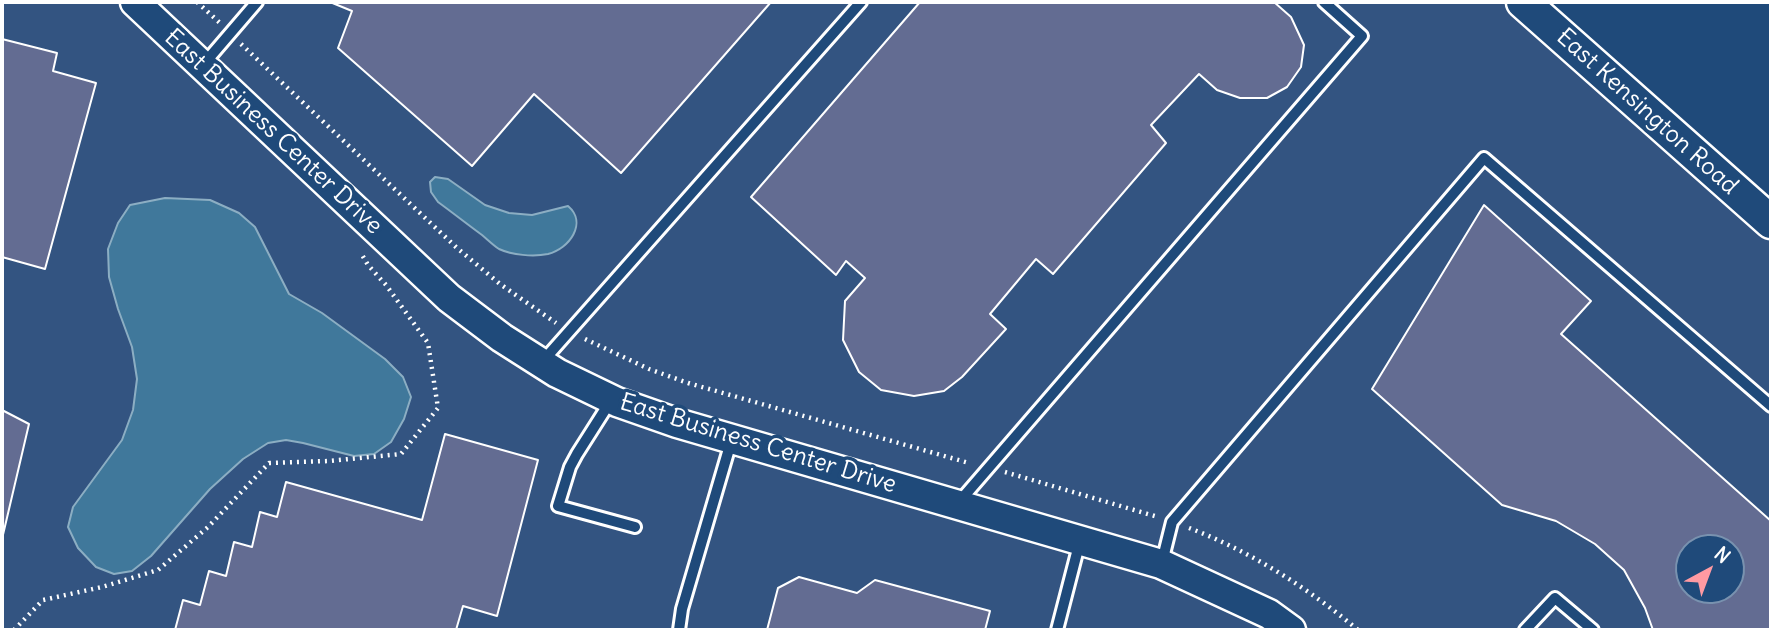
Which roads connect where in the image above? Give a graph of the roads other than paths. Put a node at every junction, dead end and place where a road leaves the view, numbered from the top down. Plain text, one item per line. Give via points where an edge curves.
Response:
1 (135, 2) edge
2 (257, 2) edge
3 (861, 2) edge
4 (1324, 2) edge
5 (1522, 2) edge
6 (202, 65) junction
7 (1771, 222) edge
8 (541, 363) junction
9 (611, 399) junction
10 (1771, 406) edge
11 (732, 439) junction
12 (957, 504) junction
13 (635, 527) dead end
14 (1080, 541) junction
15 (1161, 564) junction
16 (678, 630) edge
17 (1056, 630) edge
18 (1292, 630) edge
19 (1525, 630) edge
20 (1593, 630) edge

1 - 6 street, East Business Center Drive
2 - 6 lane
3 - 8 lane
4 - 12 lane via 1362,36
5 - 7 main road, East Kensington Road
6 - 8 street, East Business Center Drive via 449,298
8 - 9 street, East Business Center Drive
9 - 11 street, East Business Center Drive
9 - 13 lane via 570,467 558,506
10 - 15 lane via 1484,158 1172,522
11 - 12 street, East Business Center Drive
11 - 16 lane
12 - 14 street, East Business Center Drive
14 - 15 street, East Business Center Drive
14 - 17 lane
15 - 18 street, East Business Center Drive via 1269,614
19 - 20 lane via 1555,598

